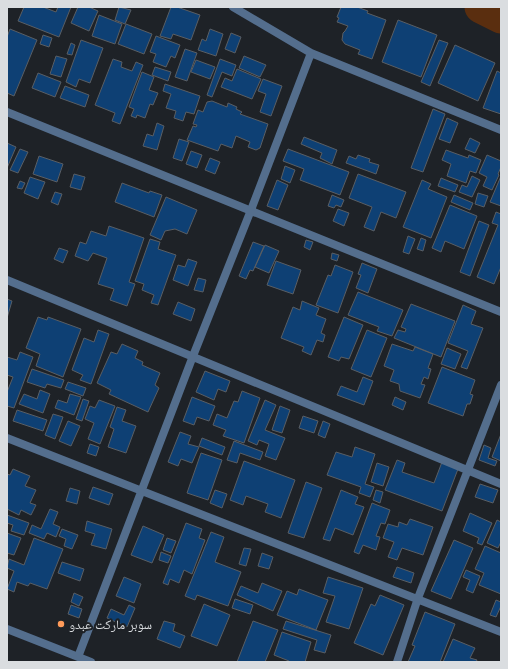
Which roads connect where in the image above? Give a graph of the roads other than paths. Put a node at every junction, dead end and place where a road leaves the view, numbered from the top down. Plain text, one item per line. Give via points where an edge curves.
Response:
1 (233, 7) edge
2 (311, 53) junction
3 (7, 112) edge
4 (501, 130) edge
5 (251, 210) junction
6 (7, 280) edge
7 (501, 312) edge
8 (193, 356) junction
9 (501, 385) edge
10 (7, 438) edge
11 (467, 470) junction
12 (501, 484) edge
13 (143, 491) junction
14 (418, 598) junction
15 (7, 629) edge
16 (501, 632) edge
17 (78, 657) junction
18 (91, 662) edge
19 (397, 662) edge

1 - 2 street
2 - 4 street
2 - 5 street
3 - 5 street
5 - 7 street
5 - 8 street
6 - 8 street
8 - 11 street
8 - 13 street
9 - 11 street
10 - 13 street
11 - 12 street
11 - 14 street
13 - 14 street
13 - 17 street
14 - 16 street
14 - 19 street
15 - 17 street
17 - 18 street

